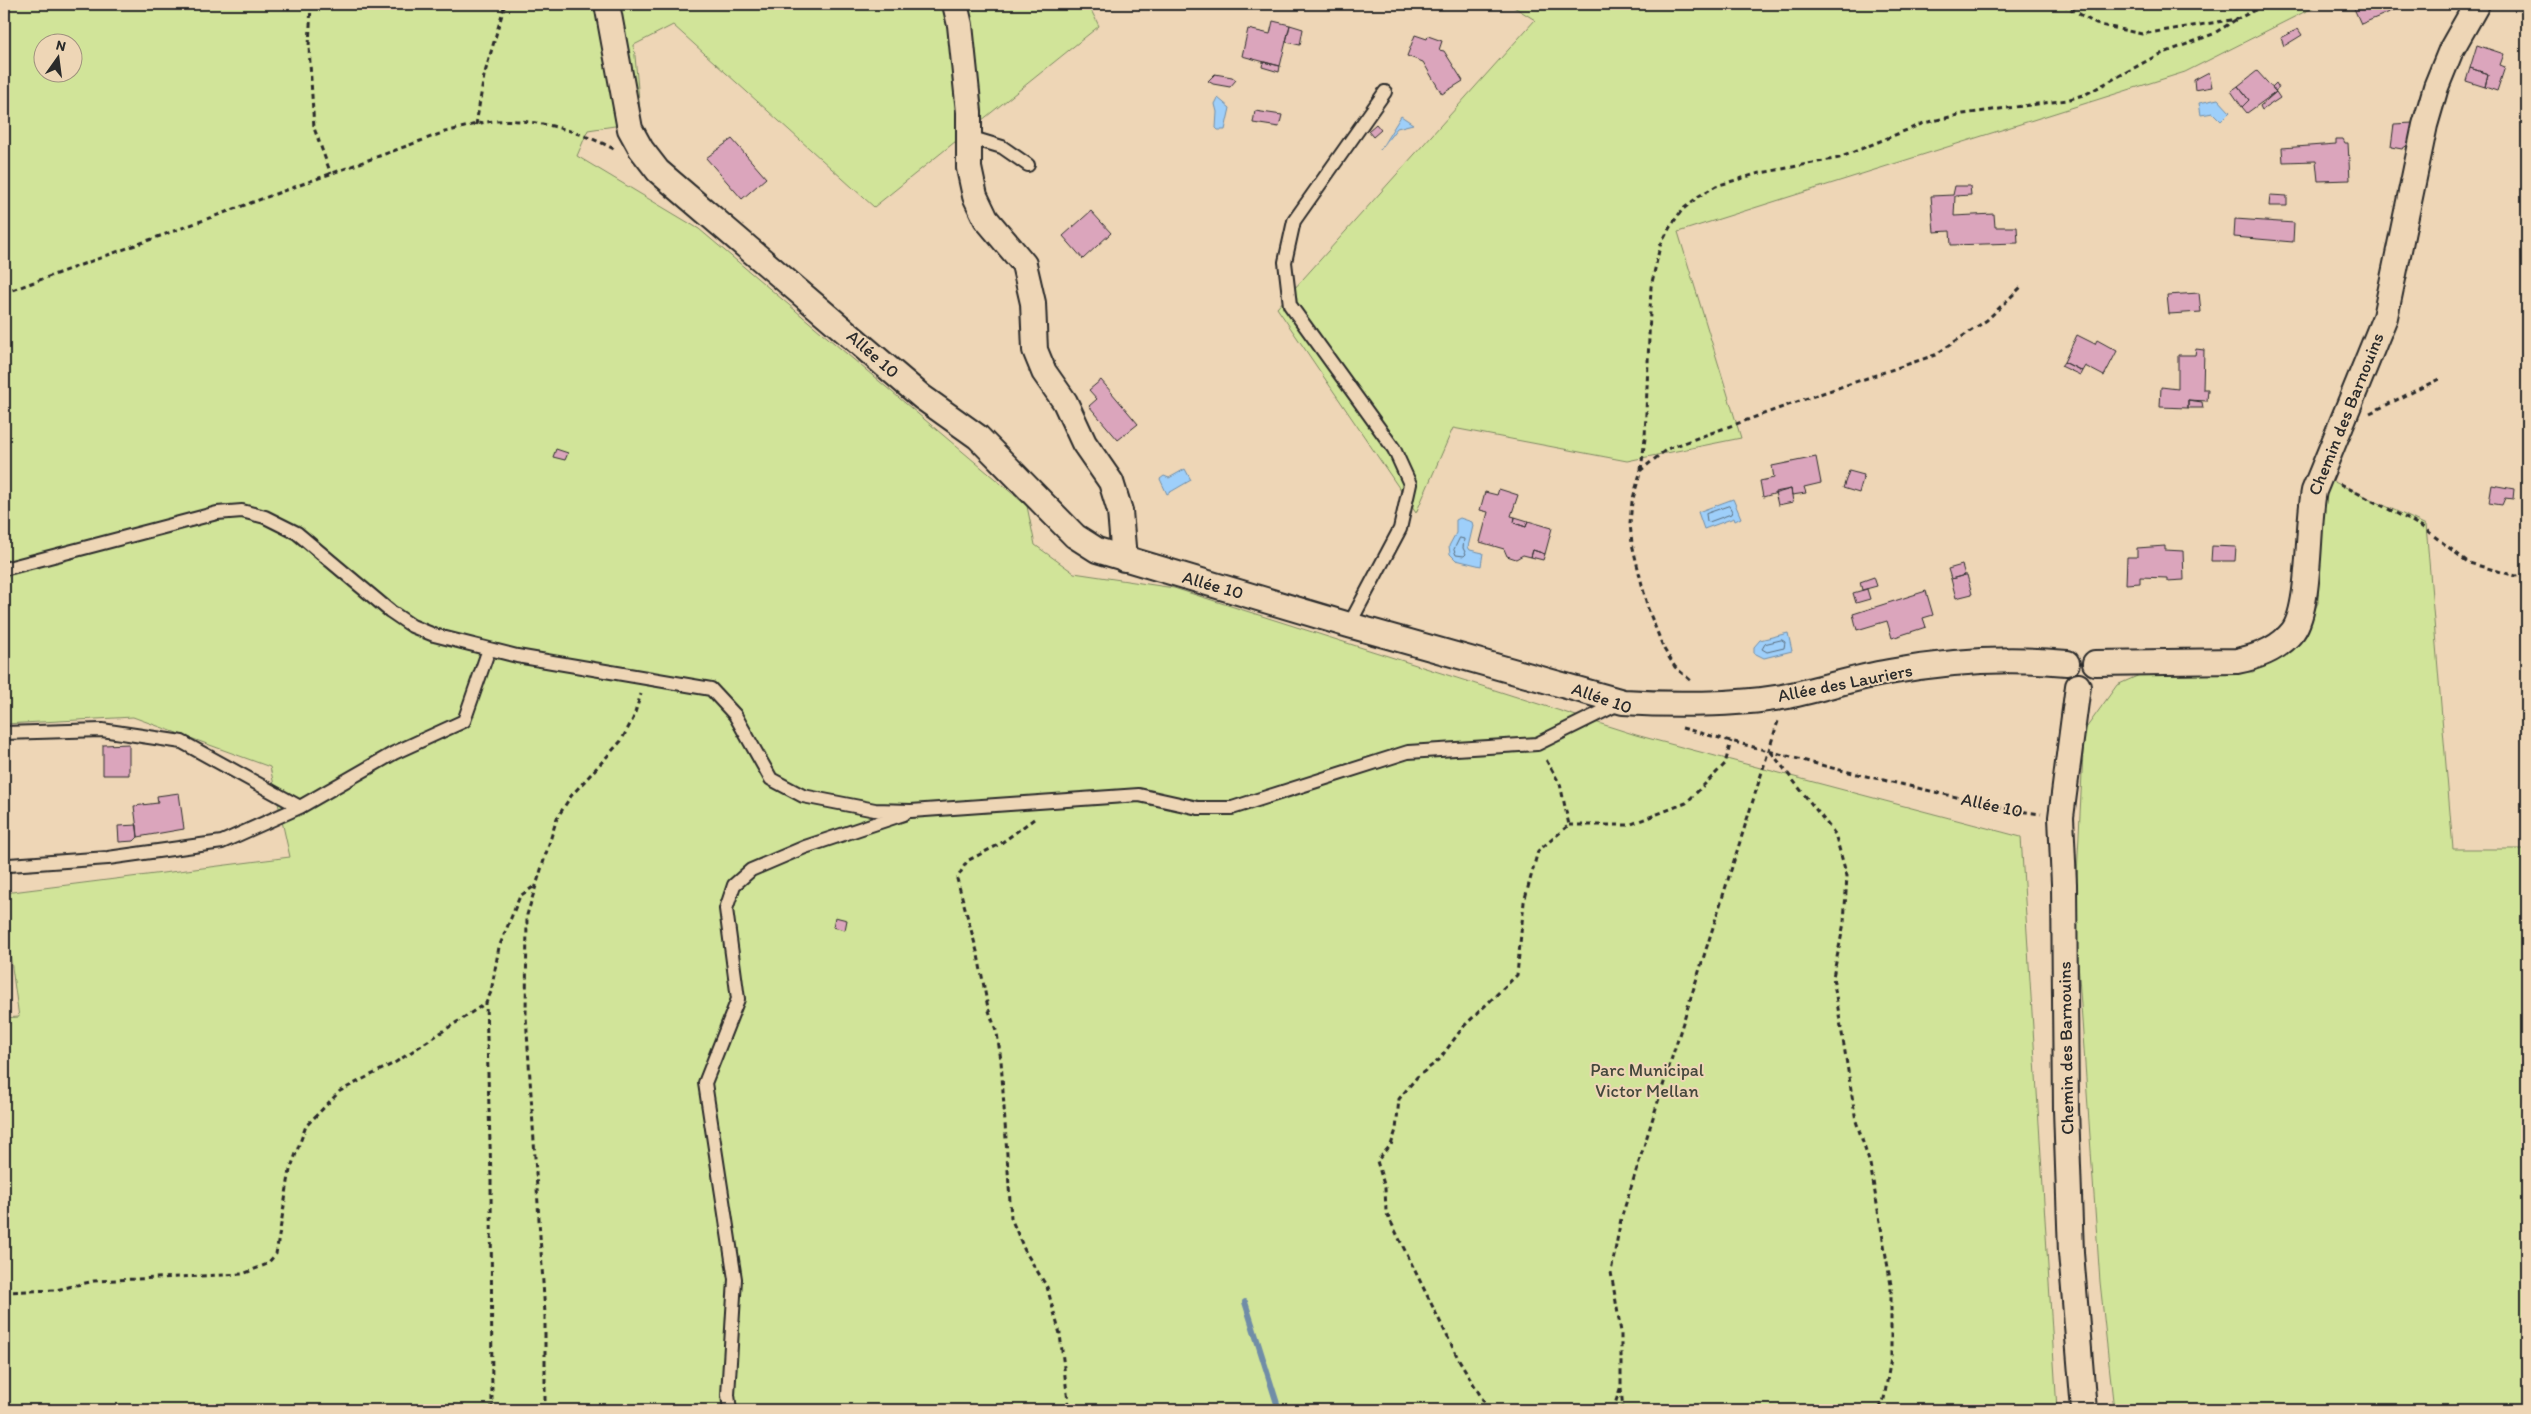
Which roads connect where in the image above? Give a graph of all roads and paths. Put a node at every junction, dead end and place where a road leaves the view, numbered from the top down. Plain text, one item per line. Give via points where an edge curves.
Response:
1 (311, 4) edge
2 (505, 4) edge
3 (607, 4) edge
4 (954, 4) edge
5 (2063, 4) edge
6 (2267, 4) edge
7 (2477, 4) edge
8 (2237, 19) junction
9 (1385, 92) dead end
10 (476, 125) junction
11 (969, 137) junction
12 (616, 150) dead end
13 (1028, 165) dead end
14 (331, 174) junction
15 (2021, 287) dead end
16 (4, 293) edge
17 (2439, 379) dead end
18 (2338, 428) junction
19 (1641, 470) junction
20 (2319, 474) junction
21 (1124, 559) junction
22 (4, 569) edge
23 (2527, 575) edge
24 (1349, 625) junction
25 (489, 649) junction
26 (2095, 662) junction
27 (2067, 663) junction
28 (646, 679) junction
29 (2078, 686) junction
30 (1780, 697) junction
31 (1623, 702) junction
32 (1716, 702) junction
33 (1674, 726) dead end
34 (4, 733) edge
35 (1731, 741) junction
36 (1537, 744) junction
37 (1770, 751) junction
38 (1045, 802) junction
39 (300, 808) junction
40 (911, 811) junction
41 (2061, 817) junction
42 (1569, 825) junction
43 (9, 865) dead end
44 (536, 885) junction
45 (486, 1003) junction
46 (4, 1292) edge
47 (1620, 1386) junction
48 (492, 1410) edge
49 (545, 1410) edge
50 (730, 1410) edge
51 (1070, 1410) edge
52 (1489, 1410) edge
53 (1613, 1410) edge
54 (1623, 1410) edge
55 (1880, 1410) edge
56 (2084, 1410) edge

1 - 14 path via 309,48 314,128
2 - 10 path via 484,76
3 - 21 street, Allée 10 via 630,129 658,172 922,396 978,437 1075,536 1097,550
4 - 11 street via 960,25
5 - 8 path via 2096,24 2142,34
6 - 8 path
7 - 18 street, Chemin des Barnouins via 2451,50 2436,87 2385,317
8 - 19 path via 2213,34 2156,56 2086,94 2067,100 1964,114 1924,123 1839,158 1756,174 1716,186 1699,196 1682,210 1670,227 1660,246 1651,287
9 - 24 lane via 1294,221 1285,262 1290,305 1394,449 1410,484 1400,529
10 - 12 path via 487,122 530,123 590,137
10 - 14 path via 445,132
11 - 13 lane via 1002,147
11 - 21 street via 968,168 975,196 986,220 1024,264 1033,303 1035,350 1084,443 1111,482 1120,511
14 - 16 path
15 - 19 path via 1987,320 1936,355 1667,449
17 - 18 path
18 - 20 street, Chemin des Barnouins
19 - 32 path via 1630,523 1648,610 1675,667
20 - 23 path via 2421,526 2469,563 2516,576
20 - 26 street, Chemin des Barnouins via 2310,509 2303,602 2293,630 2282,642 2252,658 2237,661
21 - 24 street, Allée 10
22 - 25 lane via 217,513 242,511 265,517 297,533 412,626
24 - 31 street, Allée 10
25 - 28 lane
25 - 39 lane via 464,721 394,753
26 - 27 street, Chemin des Barnouins via 2081,655
26 - 29 street via 2095,678 2088,685
27 - 29 street via 2067,677
27 - 30 street, Allée des Lauriers via 2020,658 1964,662 1889,672
28 - 40 lane via 711,689 735,715 771,779 803,796 874,810
28 - 44 path via 633,719 621,741 571,796 557,818
29 - 41 street, Chemin des Barnouins
30 - 32 street, Allée des Lauriers
30 - 37 path via 1778,728
31 - 32 street, Allée des Lauriers
31 - 36 lane
33 - 35 path, Allée 10
34 - 39 lane via 102,730 182,742
35 - 37 path, Allée 10
35 - 42 path via 1725,764 1686,803 1629,825
36 - 38 lane via 1408,752 1232,808 1198,808 1139,796
36 - 42 path via 1560,784
37 - 41 path, Allée 10 via 2012,810
37 - 47 path via 1621,1219 1611,1272 1621,1332
37 - 55 path via 1835,834 1847,876 1844,923 1834,977 1856,1121 1870,1164 1891,1285 1891,1358
38 - 40 lane
38 - 51 path via 1035,818 1000,844 967,860 957,879 997,1033 1011,1218 1025,1251 1048,1287 1060,1334
39 - 43 lane via 222,842 108,858
40 - 50 lane via 805,847 751,870 734,885 726,909 738,998 705,1083 735,1279 728,1395
41 - 56 street, Chemin des Barnouins via 2071,1253
42 - 52 path via 1538,851 1524,902 1517,975 1463,1027 1440,1060 1417,1077 1399,1099 1393,1138 1377,1161 1385,1188 1386,1212 1458,1358
44 - 45 path via 520,896 499,947
44 - 49 path via 527,915 526,1016 545,1314
45 - 46 path via 396,1062 340,1091 306,1126 290,1170 276,1254 267,1264 243,1274 94,1280 56,1290
45 - 48 path
47 - 53 path
47 - 54 path

